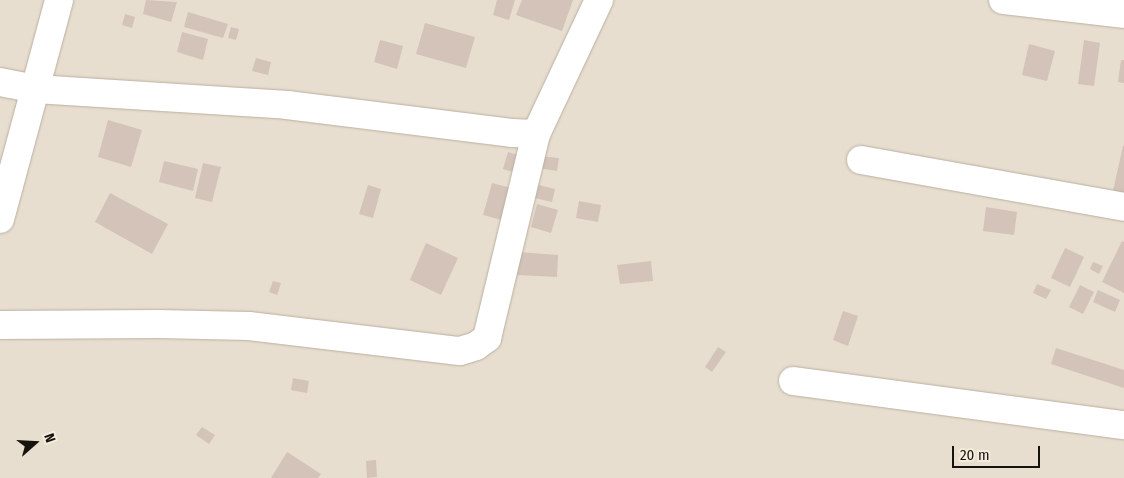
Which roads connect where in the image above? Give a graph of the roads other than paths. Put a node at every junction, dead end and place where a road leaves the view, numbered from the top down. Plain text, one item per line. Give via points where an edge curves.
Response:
1 (59, 0) edge
2 (599, 0) edge
3 (1003, 0) edge
4 (1124, 14) edge
5 (0, 82) edge
6 (35, 89) junction
7 (536, 134) junction
8 (861, 160) dead end
9 (1124, 207) edge
10 (0, 219) edge
11 (0, 325) edge
12 (793, 381) dead end
13 (1124, 425) edge

1 - 6 street
2 - 7 street
3 - 4 street
5 - 6 street
6 - 7 street via 287,104
6 - 10 street
7 - 11 street via 488,338 476,346 460,351 249,326
8 - 9 street
12 - 13 street

